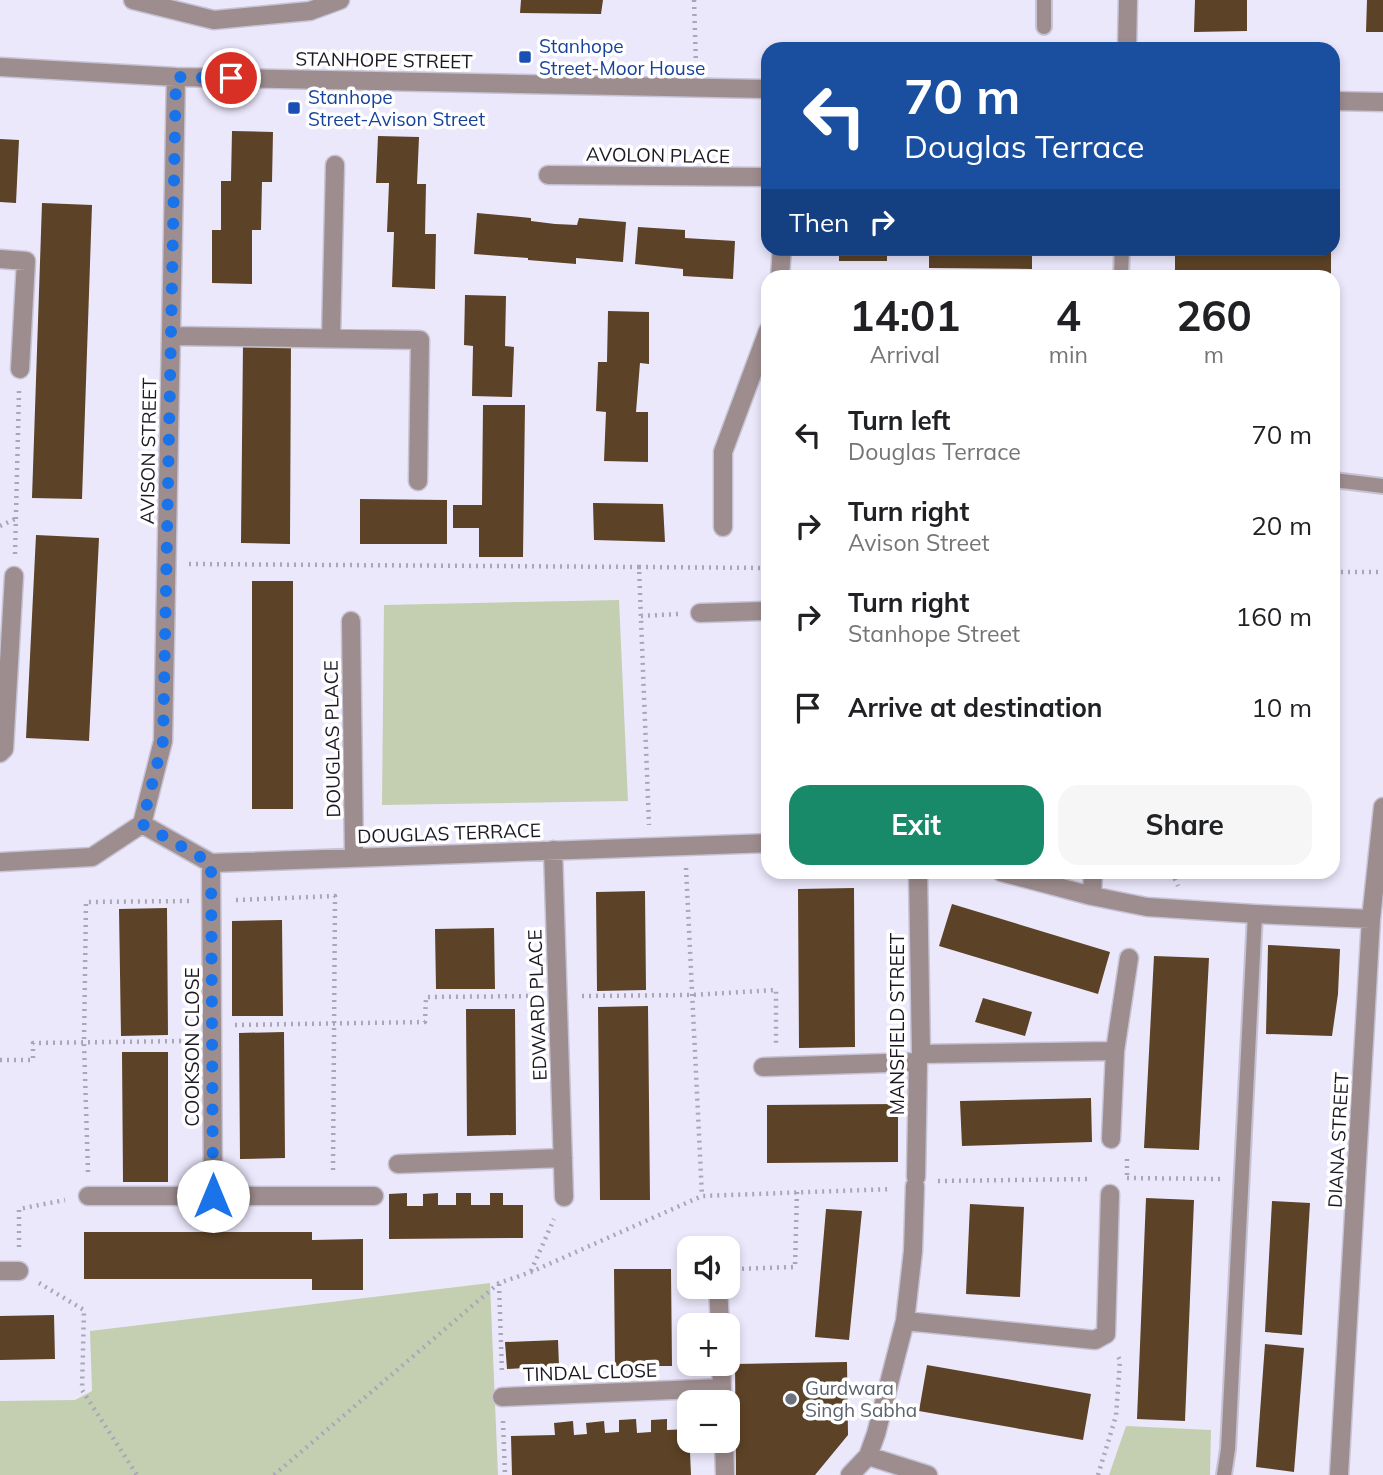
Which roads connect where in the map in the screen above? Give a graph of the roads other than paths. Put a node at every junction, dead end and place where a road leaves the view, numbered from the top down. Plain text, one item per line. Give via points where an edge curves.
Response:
1 (133, 0) edge
2 (340, 0) edge
3 (1044, 0) edge
4 (1128, 0) edge
5 (1044, 27) dead end
6 (1127, 42) edge
7 (0, 67) edge
8 (176, 77) junction
9 (761, 89) edge
10 (1340, 101) edge
11 (1383, 103) edge
12 (335, 165) dead end
13 (548, 175) dead end
14 (761, 177) edge
15 (0, 259) edge
16 (171, 336) junction
17 (331, 338) junction
18 (761, 350) edge
19 (20, 369) road end
20 (418, 481) dead end
21 (1340, 481) edge
22 (1383, 486) edge
23 (723, 527) dead end
24 (14, 576) road end
25 (761, 611) edge
26 (700, 613) road end
27 (352, 621) dead end
28 (0, 753) edge
29 (1383, 807) edge
30 (142, 824) junction
31 (761, 843) edge
32 (553, 850) junction
33 (354, 857) junction
34 (0, 862) edge
35 (211, 863) junction
36 (918, 879) edge
37 (1028, 879) edge
38 (1093, 879) edge
39 (1092, 896) junction
40 (1255, 914) junction
41 (1375, 927) edge
42 (1129, 958) dead end
43 (1115, 1051) junction
44 (919, 1058) junction
45 (769, 1067) road end
46 (1111, 1139) road end
47 (563, 1158) junction
48 (398, 1164) dead end
49 (1105, 1186) road end
50 (88, 1196) road end
51 (213, 1196) junction
52 (374, 1196) dead end
53 (564, 1197) road end
54 (0, 1271) edge
55 (19, 1271) road end
56 (905, 1321) junction
57 (677, 1395) edge
58 (502, 1397) dead end
59 (724, 1453) edge
60 (868, 1456) junction
61 (725, 1475) edge
62 (850, 1475) edge
63 (928, 1475) edge
64 (1224, 1475) edge
65 (1339, 1475) edge

1 - 2 street via 214,20 310,10
3 - 5 lane
4 - 6 street
7 - 8 street, STANHOPE STREET
8 - 9 street, STANHOPE STREET
8 - 16 street, AVISON STREET
10 - 11 street
12 - 17 street
13 - 14 street, AVOLON PLACE
15 - 19 street via 26,261
16 - 17 street
16 - 30 street, AVISON STREET via 163,741
17 - 20 street via 420,340
18 - 23 street via 723,452
21 - 22 lane
24 - 28 street via 4,749
25 - 26 street
27 - 33 street, DOUGLAS PLACE
29 - 41 street, DIANA STREET
30 - 34 street via 92,857
30 - 35 street
31 - 32 street, DOUGLAS TERRACE
32 - 33 street, DOUGLAS TERRACE
32 - 47 street, EDWARD PLACE
33 - 35 street, DOUGLAS TERRACE
35 - 51 street, COOKSON CLOSE
36 - 44 street, MANSFIELD STREET
37 - 39 street
38 - 39 street
39 - 40 street via 1147,907
40 - 41 street
40 - 64 lane
41 - 65 street, DIANA STREET
42 - 43 street
43 - 44 street
43 - 46 street
44 - 45 street
44 - 56 street, MANSFIELD STREET via 920,1181
47 - 48 street
47 - 53 street, EDWARD PLACE
49 - 56 street via 1106,1334 1096,1340
50 - 51 street
51 - 52 street
54 - 55 street
56 - 60 street, MANSFIELD STREET
57 - 58 street, TINDAL CLOSE
59 - 61 street
60 - 62 street, MANSFIELD STREET
60 - 63 street

